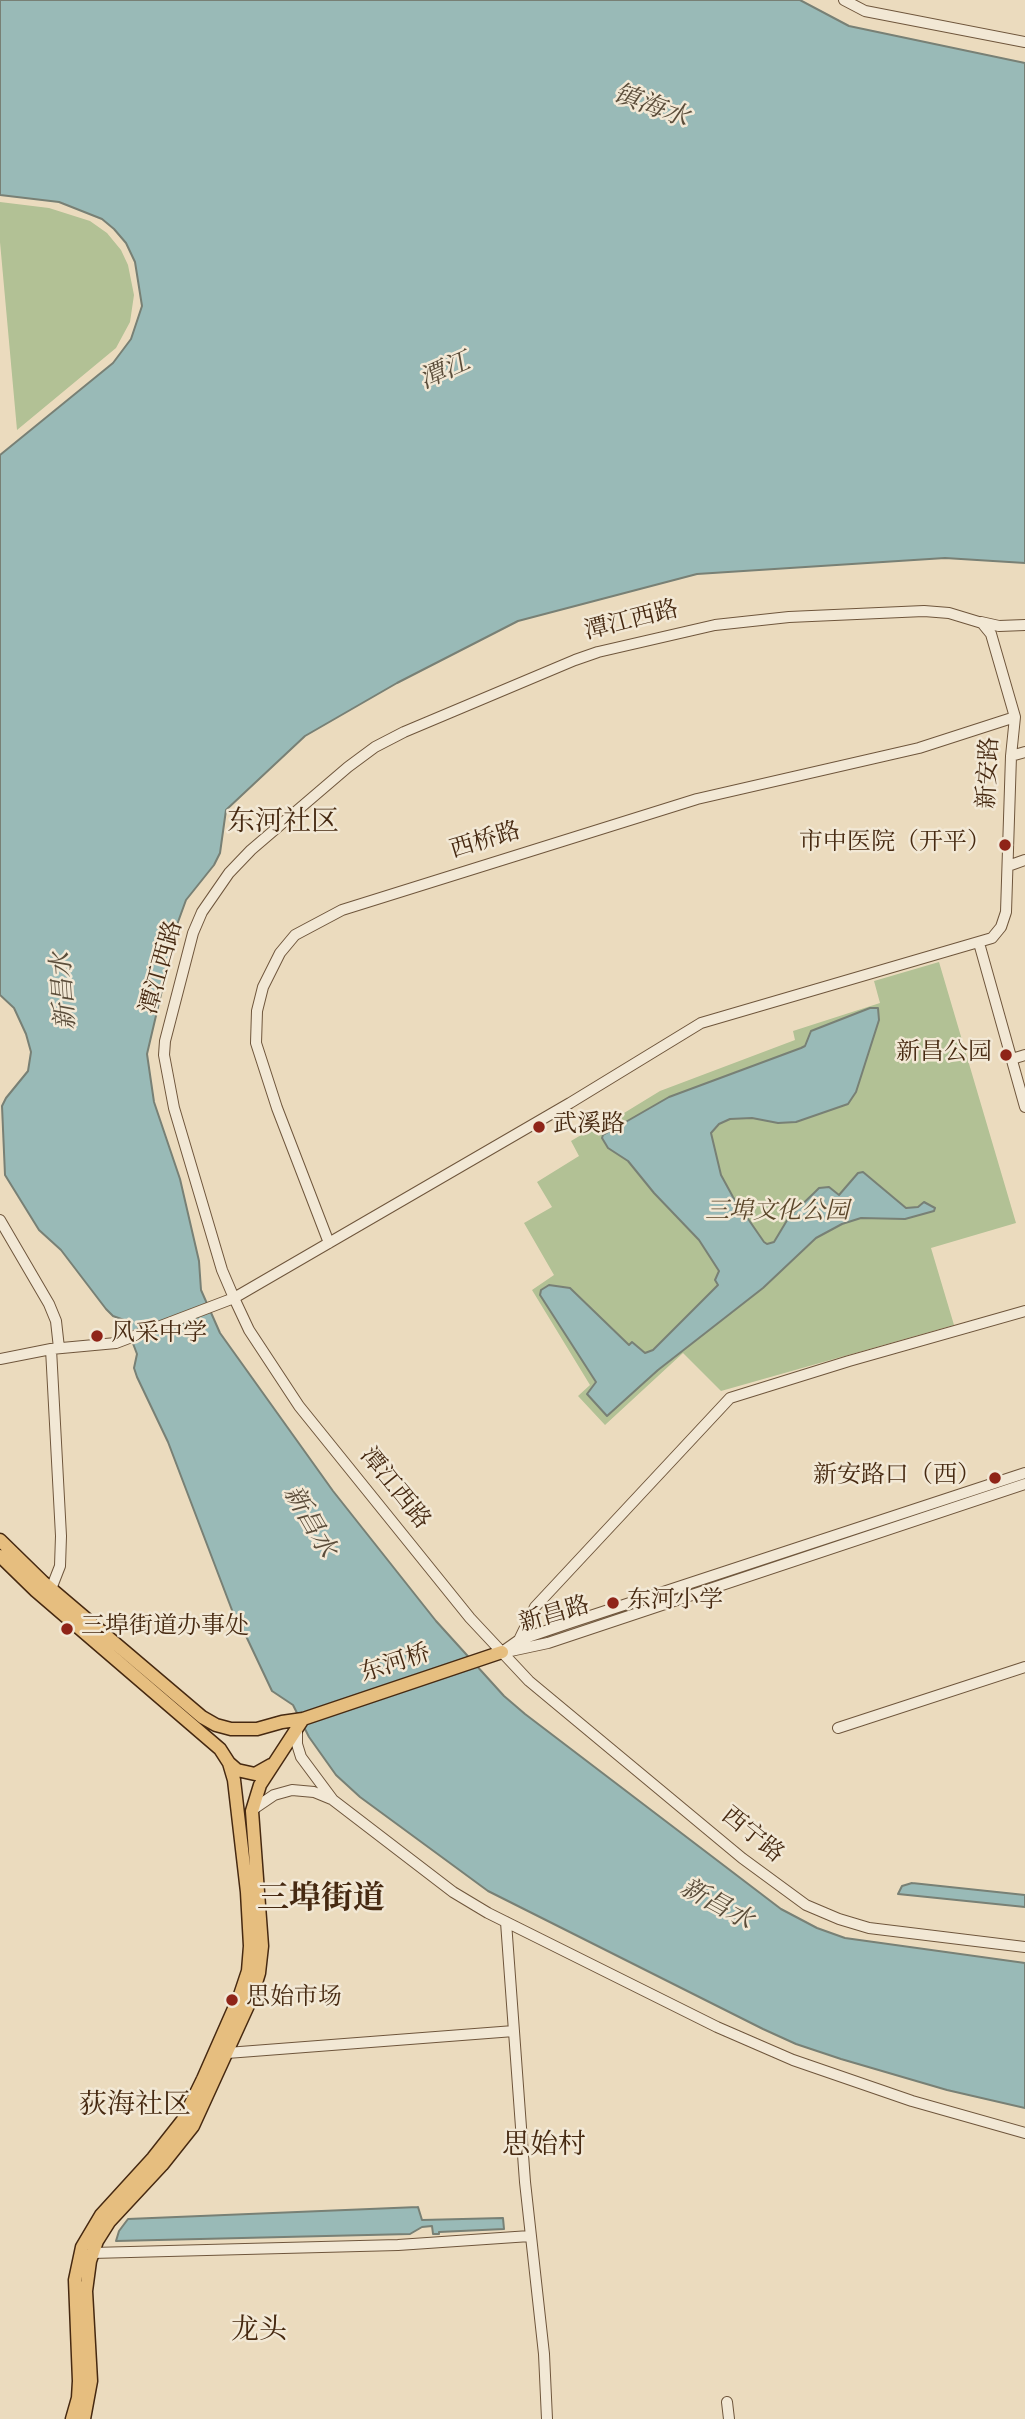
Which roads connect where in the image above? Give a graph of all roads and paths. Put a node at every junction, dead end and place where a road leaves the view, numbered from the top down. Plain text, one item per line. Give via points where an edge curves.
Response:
1 (844, 0) edge
2 (1025, 42) edge
3 (970, 618) junction
4 (1025, 625) edge
5 (991, 634) junction
6 (1015, 717) junction
7 (1025, 752) edge
8 (1011, 756) junction
9 (1025, 860) edge
10 (1008, 866) junction
11 (979, 943) junction
12 (1025, 1055) edge
13 (1012, 1059) junction
14 (1024, 1101) edge
15 (0, 1220) edge
16 (329, 1243) junction
17 (234, 1298) junction
18 (1025, 1311) edge
19 (55, 1349) junction
20 (0, 1359) edge
21 (1025, 1473) edge
22 (1025, 1484) edge
23 (0, 1539) edge
24 (0, 1556) edge
25 (51, 1589) junction
26 (519, 1640) junction
27 (502, 1652) junction
28 (1025, 1667) edge
29 (300, 1721) junction
30 (838, 1728) dead end
31 (229, 1763) junction
32 (273, 1763) junction
33 (333, 1800) junction
34 (252, 1811) junction
35 (506, 1922) junction
36 (1025, 1947) edge
37 (514, 2031) junction
38 (227, 2053) junction
39 (1025, 2133) edge
40 (530, 2236) junction
41 (92, 2253) junction
42 (727, 2402) dead end
43 (72, 2419) edge
44 (85, 2419) edge
45 (547, 2419) edge
46 (729, 2419) edge

1 - 2 street via 865,11
3 - 4 street via 999,626
3 - 5 street, 潭江西路
3 - 17 street, 潭江西路 via 924,611 789,617 715,625 598,652 375,747 251,850 211,898 193,933 164,1055 195,1182
4 - 5 street
5 - 6 street, 新安路
6 - 8 street, 新安路
6 - 16 street, 西桥路 via 919,748 697,799 342,910 295,935 279,953 263,987 256,1043
7 - 8 street
8 - 10 street, 新安路
9 - 10 street
10 - 11 street, 新安路 via 1001,927 992,938
11 - 13 street
11 - 16 street via 701,1023
12 - 13 street
13 - 14 street
15 - 19 street via 50,1304 56,1321
16 - 17 street
17 - 19 street via 116,1343
17 - 27 street, 潭江西路 via 249,1330 299,1406 428,1568
18 - 26 street via 730,1398 535,1607
19 - 20 street
19 - 25 street via 61,1536 60,1566
21 - 26 street, 新昌路
22 - 27 street, 新昌路 via 558,1640
23 - 25 main road, 东河桥
24 - 31 main road via 214,1743
25 - 29 main road, 东河桥 via 209,1721 248,1730
26 - 27 street, 新昌路
27 - 29 main road, 东河桥
27 - 36 street, 西宁路 via 529,1681 742,1858 806,1905 869,1928
28 - 30 street
29 - 32 main road
29 - 33 street via 297,1744 301,1757
31 - 32 main road via 255,1774
31 - 43 main road via 247,1892 248,1971 183,2120 100,2215 82,2247 75,2280 79,2381
32 - 34 main road
33 - 34 street via 292,1790
33 - 35 street via 453,1892
34 - 38 main road via 261,1959 251,1999
35 - 37 street
35 - 39 street via 793,2060
37 - 38 street
37 - 40 street
38 - 41 main road via 193,2126 109,2222
40 - 41 street via 398,2245
40 - 45 street
41 - 44 main road via 86,2291 91,2381
42 - 46 street

